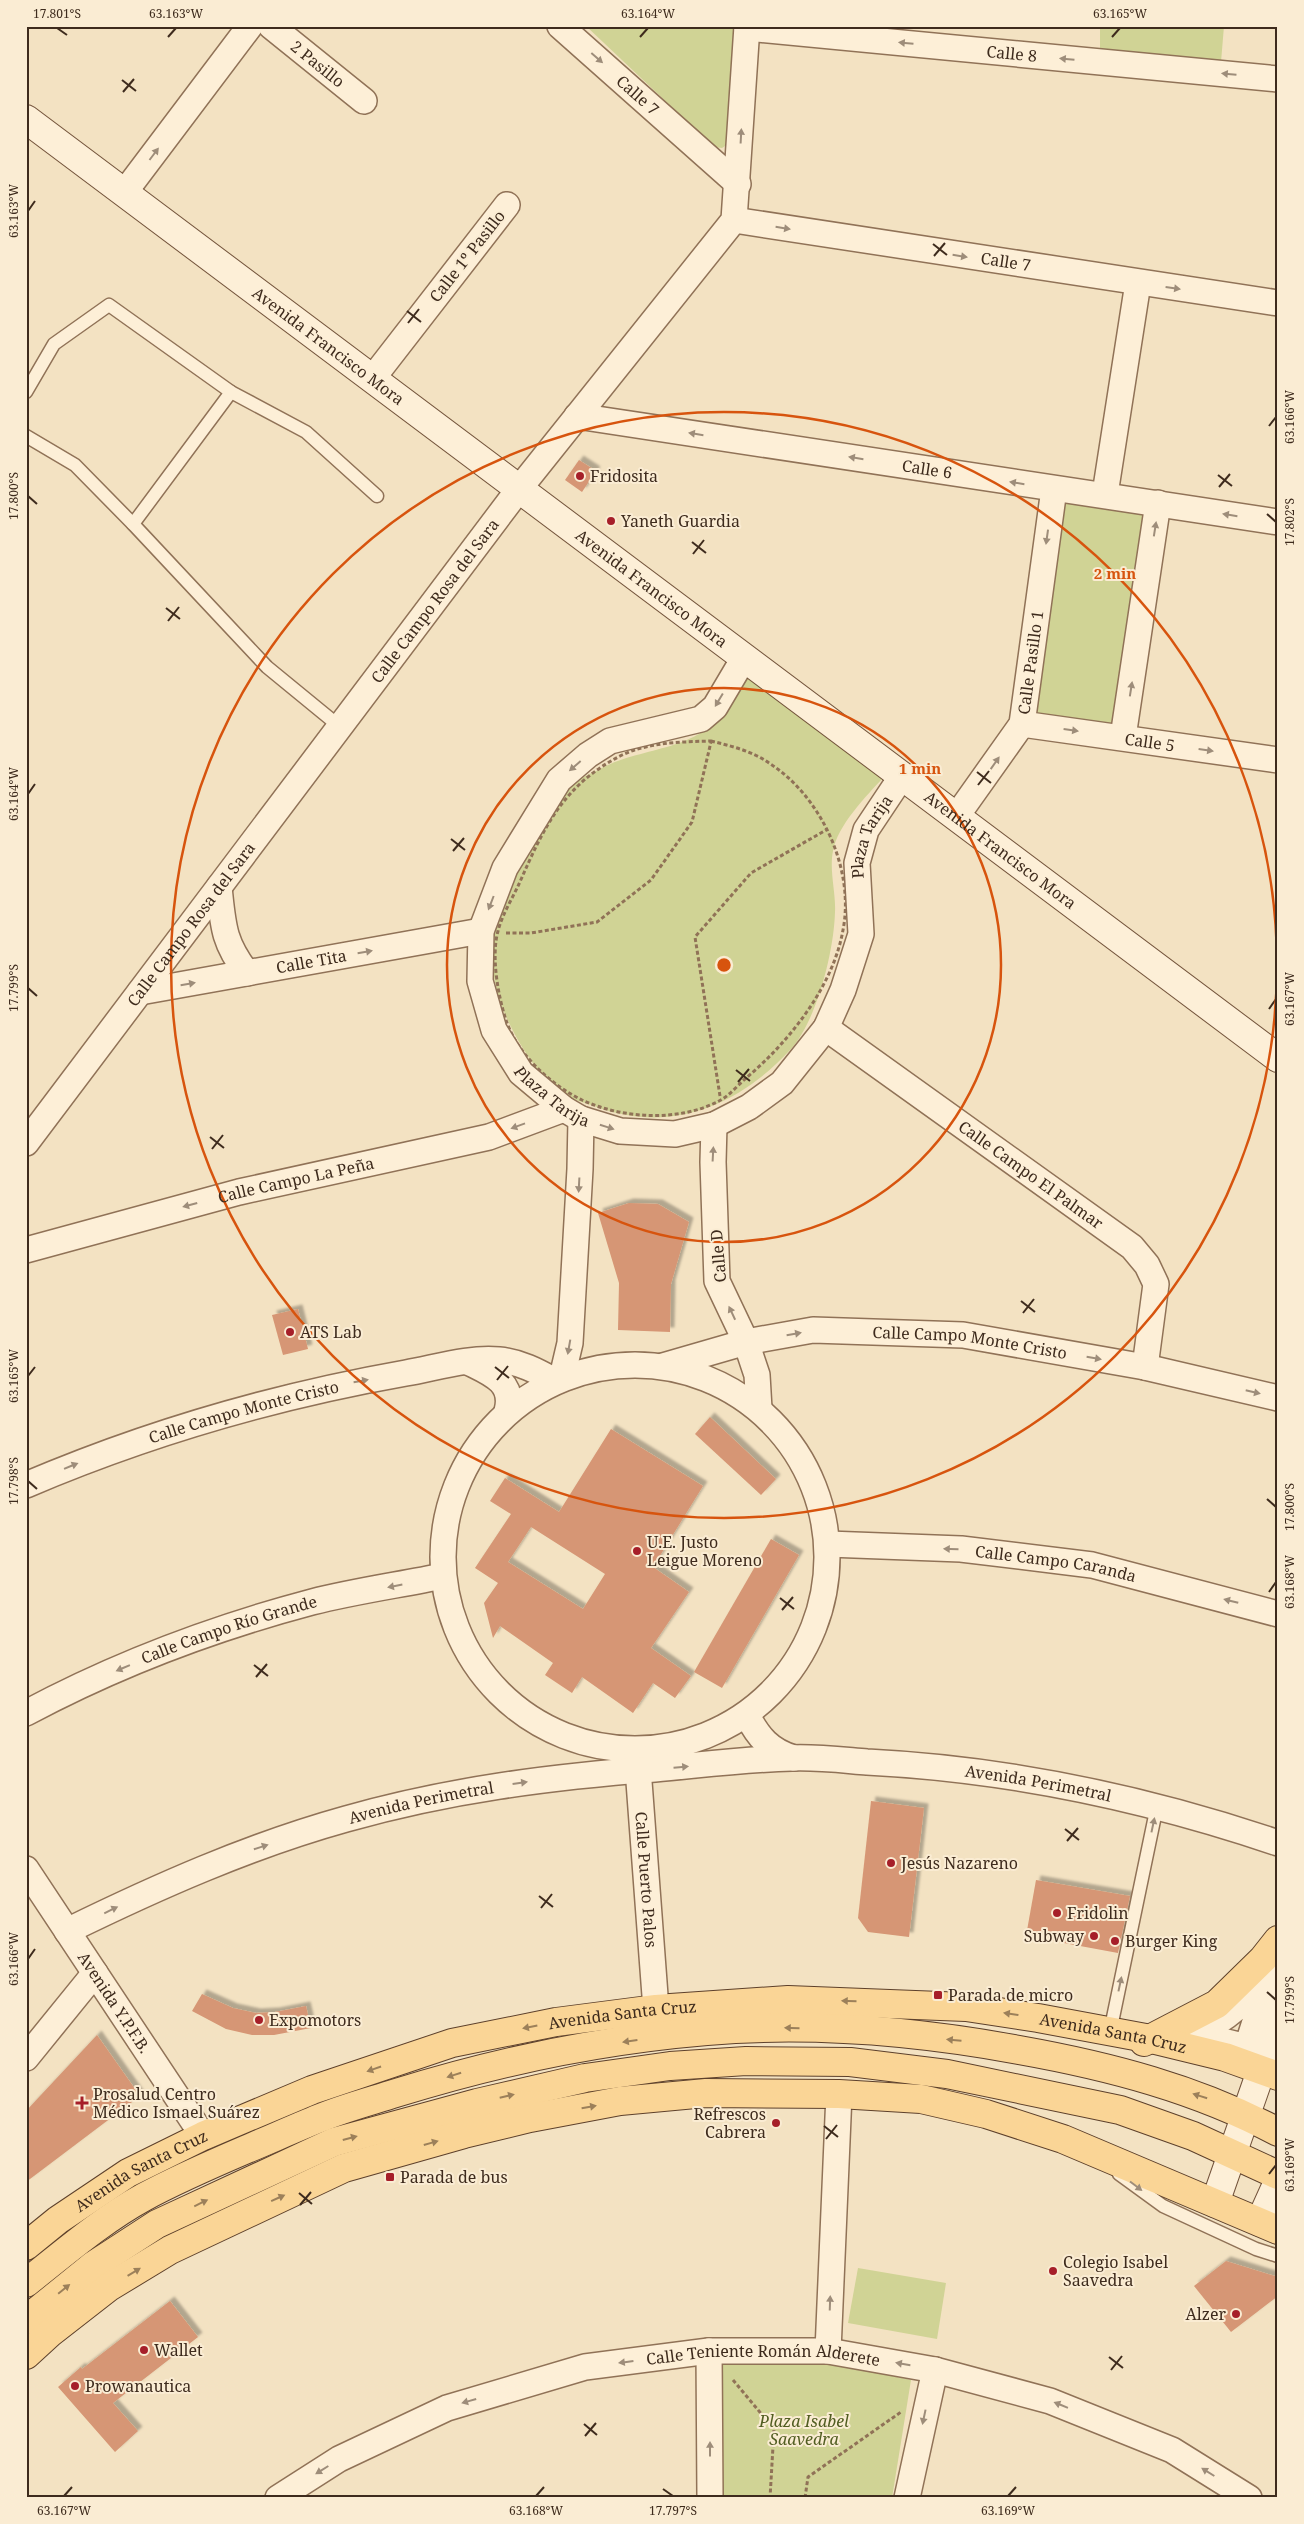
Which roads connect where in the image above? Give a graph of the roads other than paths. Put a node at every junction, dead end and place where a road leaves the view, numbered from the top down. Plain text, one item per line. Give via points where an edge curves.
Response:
1 (250, 26) edge
2 (271, 26) edge
3 (560, 26) edge
4 (747, 27) edge
5 (1278, 79) edge
6 (364, 101) dead end
7 (26, 119) edge
8 (738, 184) junction
9 (124, 193) junction
10 (507, 205) dead end
11 (734, 220) junction
12 (1138, 283) junction
13 (1278, 304) edge
14 (372, 379) junction
15 (26, 392) edge
16 (231, 392) junction
17 (577, 416) junction
18 (26, 436) edge
19 (519, 489) junction
20 (1054, 489) junction
21 (1105, 494) junction
22 (377, 496) dead end
23 (1158, 503) junction
24 (1278, 522) edge
25 (133, 524) junction
26 (744, 658) junction
27 (1022, 724) junction
28 (339, 726) junction
29 (1123, 738) junction
30 (1278, 760) edge
31 (902, 776) junction
32 (956, 817) junction
33 (219, 887) junction
34 (489, 932) junction
35 (247, 973) junction
36 (140, 992) junction
37 (826, 1028) junction
38 (1278, 1058) edge
39 (572, 1114) junction
40 (714, 1125) junction
41 (26, 1143) edge
42 (26, 1250) edge
43 (746, 1342) junction
44 (468, 1362) junction
45 (663, 1366) junction
46 (1145, 1367) junction
47 (559, 1379) junction
48 (1278, 1398) edge
49 (759, 1409) junction
50 (507, 1411) junction
51 (26, 1485) edge
52 (828, 1544) junction
53 (442, 1576) junction
54 (1278, 1614) edge
55 (26, 1713) edge
56 (747, 1715) junction
57 (794, 1758) junction
58 (638, 1760) junction
59 (1158, 1806) junction
60 (1278, 1843) edge
61 (26, 1869) edge
62 (67, 1931) junction
63 (1278, 1940) edge
64 (95, 1973) junction
65 (1278, 2008) edge
66 (656, 2009) junction
67 (1110, 2032) junction
68 (1151, 2039) junction
69 (26, 2058) edge
70 (1088, 2062) junction
71 (1270, 2073) edge
72 (839, 2094) junction
73 (1245, 2115) junction
74 (1278, 2132) edge
75 (203, 2136) junction
76 (1082, 2147) junction
77 (1232, 2154) junction
78 (1278, 2175) edge
79 (1278, 2182) edge
80 (1215, 2203) junction
81 (1269, 2226) edge
82 (26, 2246) edge
83 (1278, 2256) edge
84 (26, 2283) edge
85 (26, 2320) edge
86 (709, 2351) junction
87 (828, 2352) junction
88 (26, 2356) edge
89 (932, 2380) junction
90 (278, 2498) edge
91 (710, 2498) edge
92 (907, 2498) edge
93 (1249, 2498) edge

9 -> 1 street
2 - 6 street, 2 Pasillo
3 -> 8 street, Calle 7
5 -> 4 street, Calle 8
8 -> 4 street
7 - 9 street, Avenida Francisco Mora
8 - 11 street
9 - 14 street, Avenida Francisco Mora
10 - 14 street, Calle 1º Pasillo
11 -> 12 street, Calle 7
11 - 17 street, Calle Campo Rosa del Sara
12 -> 13 street, Calle 7
12 - 21 street
14 - 19 street, Avenida Francisco Mora
15 - 16 lane via 54,344 109,305
16 - 22 lane via 306,432
16 - 25 lane
17 - 19 street, Calle Campo Rosa del Sara
20 -> 17 street, Calle 6
18 - 25 lane via 74,464
19 - 26 street, Avenida Francisco Mora
19 - 28 street, Calle Campo Rosa del Sara
20 - 21 street, Calle 6
20 -> 27 street, Calle Pasillo 1
21 - 23 street, Calle 6
24 -> 23 street, Calle 6
29 -> 23 street
25 - 28 lane via 267,668
26 - 31 street, Avenida Francisco Mora
26 -> 34 street, Plaza Tarija via 715,707 701,719 610,741 559,780 505,868
27 -> 29 street, Calle 5
32 -> 27 street, Calle Pasillo 1
28 - 33 street, Calle Campo Rosa del Sara
29 -> 30 street, Calle 5
31 - 32 street, Avenida Francisco Mora
31 - 37 street, Plaza Tarija via 866,830 857,863 861,934 843,990
32 - 38 street, Avenida Francisco Mora
33 - 35 street via 223,928 231,952
33 - 36 street, Calle Campo Rosa del Sara
35 -> 34 street, Calle Tita
34 - 39 street, Plaza Tarija via 480,981 494,1030 521,1073
36 -> 35 street, Calle Tita
36 - 41 street, Calle Campo Rosa del Sara
37 - 40 street, Plaza Tarija via 782,1083 749,1107
37 - 46 street, Calle Campo El Palmar via 1132,1247 1147,1265 1156,1284
39 -> 40 street, Plaza Tarija via 620,1131 675,1134
39 -> 42 street, Calle Campo La Peña via 489,1137 239,1192
39 -> 47 street via 580,1169 570,1343
43 -> 40 street, Calle D via 717,1281
43 - 45 street, Calle Campo Monte Cristo
43 -> 46 street, Calle Campo Monte Cristo via 813,1330 963,1335
43 - 49 street, Calle D via 757,1376
44 - 47 street, Calle Campo Monte Cristo via 498,1360 528,1366
44 - 50 street via 502,1381 509,1398
51 -> 44 street, Calle Campo Monte Cristo via 76,1464 204,1420 335,1386
45 - 47 street via 612,1365
45 - 49 street via 714,1381
46 -> 48 street, Calle Campo Monte Cristo
47 - 50 street
49 - 52 street via 807,1470
50 - 53 street via 468,1458 446,1514
54 -> 52 street, Calle Campo Caranda via 1092,1565 961,1549
52 - 56 street via 825,1593 810,1640 783,1681
53 -> 55 street, Calle Campo Río Grande via 313,1602 186,1641 64,1693
53 - 58 street via 457,1630 486,1679 528,1717 580,1742
56 - 57 street, Avenida Perimetral via 765,1743 778,1754
56 - 58 street via 695,1740
58 -> 57 street, Avenida Perimetral
57 - 59 street, Avenida Perimetral via 916,1764 963,1770 1038,1780
62 -> 58 street, Avenida Perimetral via 156,1888 248,1851 343,1819 440,1794 608,1772
58 - 66 street, Calle Puerto Palos
59 - 60 street, Avenida Perimetral
67 -> 59 lane
61 - 62 street, Avenida Y.P.F.B.
62 - 64 street, Avenida Y.P.F.B.
63 - 68 main road via 1217,2004
64 - 69 street
64 - 75 street, Avenida Y.P.F.B.
65 - 71 street
67 -> 66 main road, Avenida Santa Cruz via 966,2008 867,2002 788,2000
66 -> 75 main road, Avenida Santa Cruz via 556,2022 452,2043 312,2090
67 - 68 main road, Avenida Santa Cruz
68 - 70 main road
68 - 71 main road, Avenida Santa Cruz via 1225,2057
73 -> 70 main road, Avenida Santa Cruz via 1208,2098
70 -> 84 main road, Avenida Santa Cruz via 972,2041 790,2028 658,2036 559,2051 462,2072 323,2116 142,2198
71 - 73 street
72 - 76 main road via 921,2099 986,2114
87 -> 72 street
88 -> 72 main road via 109,2287 170,2250 344,2168 464,2134 620,2101 706,2092
73 - 74 main road, Avenida Santa Cruz
73 - 77 street
75 - 82 main road, Avenida Santa Cruz via 128,2173 58,2220
76 - 80 main road
76 -> 83 lane via 1163,2206
77 - 78 main road
77 - 80 street
85 -> 77 main road via 94,2265 157,2224 334,2142 576,2080 670,2066 746,2061 850,2062 947,2074 1120,2110
79 - 81 street
80 - 81 main road
86 - 87 street, Calle Teniente Román Alderete
86 -> 90 street, Calle Teniente Román Alderete via 585,2367 447,2408 339,2459
91 -> 86 street
89 -> 87 street, Calle Teniente Román Alderete
89 -> 92 street
93 -> 89 street, Calle Teniente Román Alderete via 1172,2450 1050,2400

